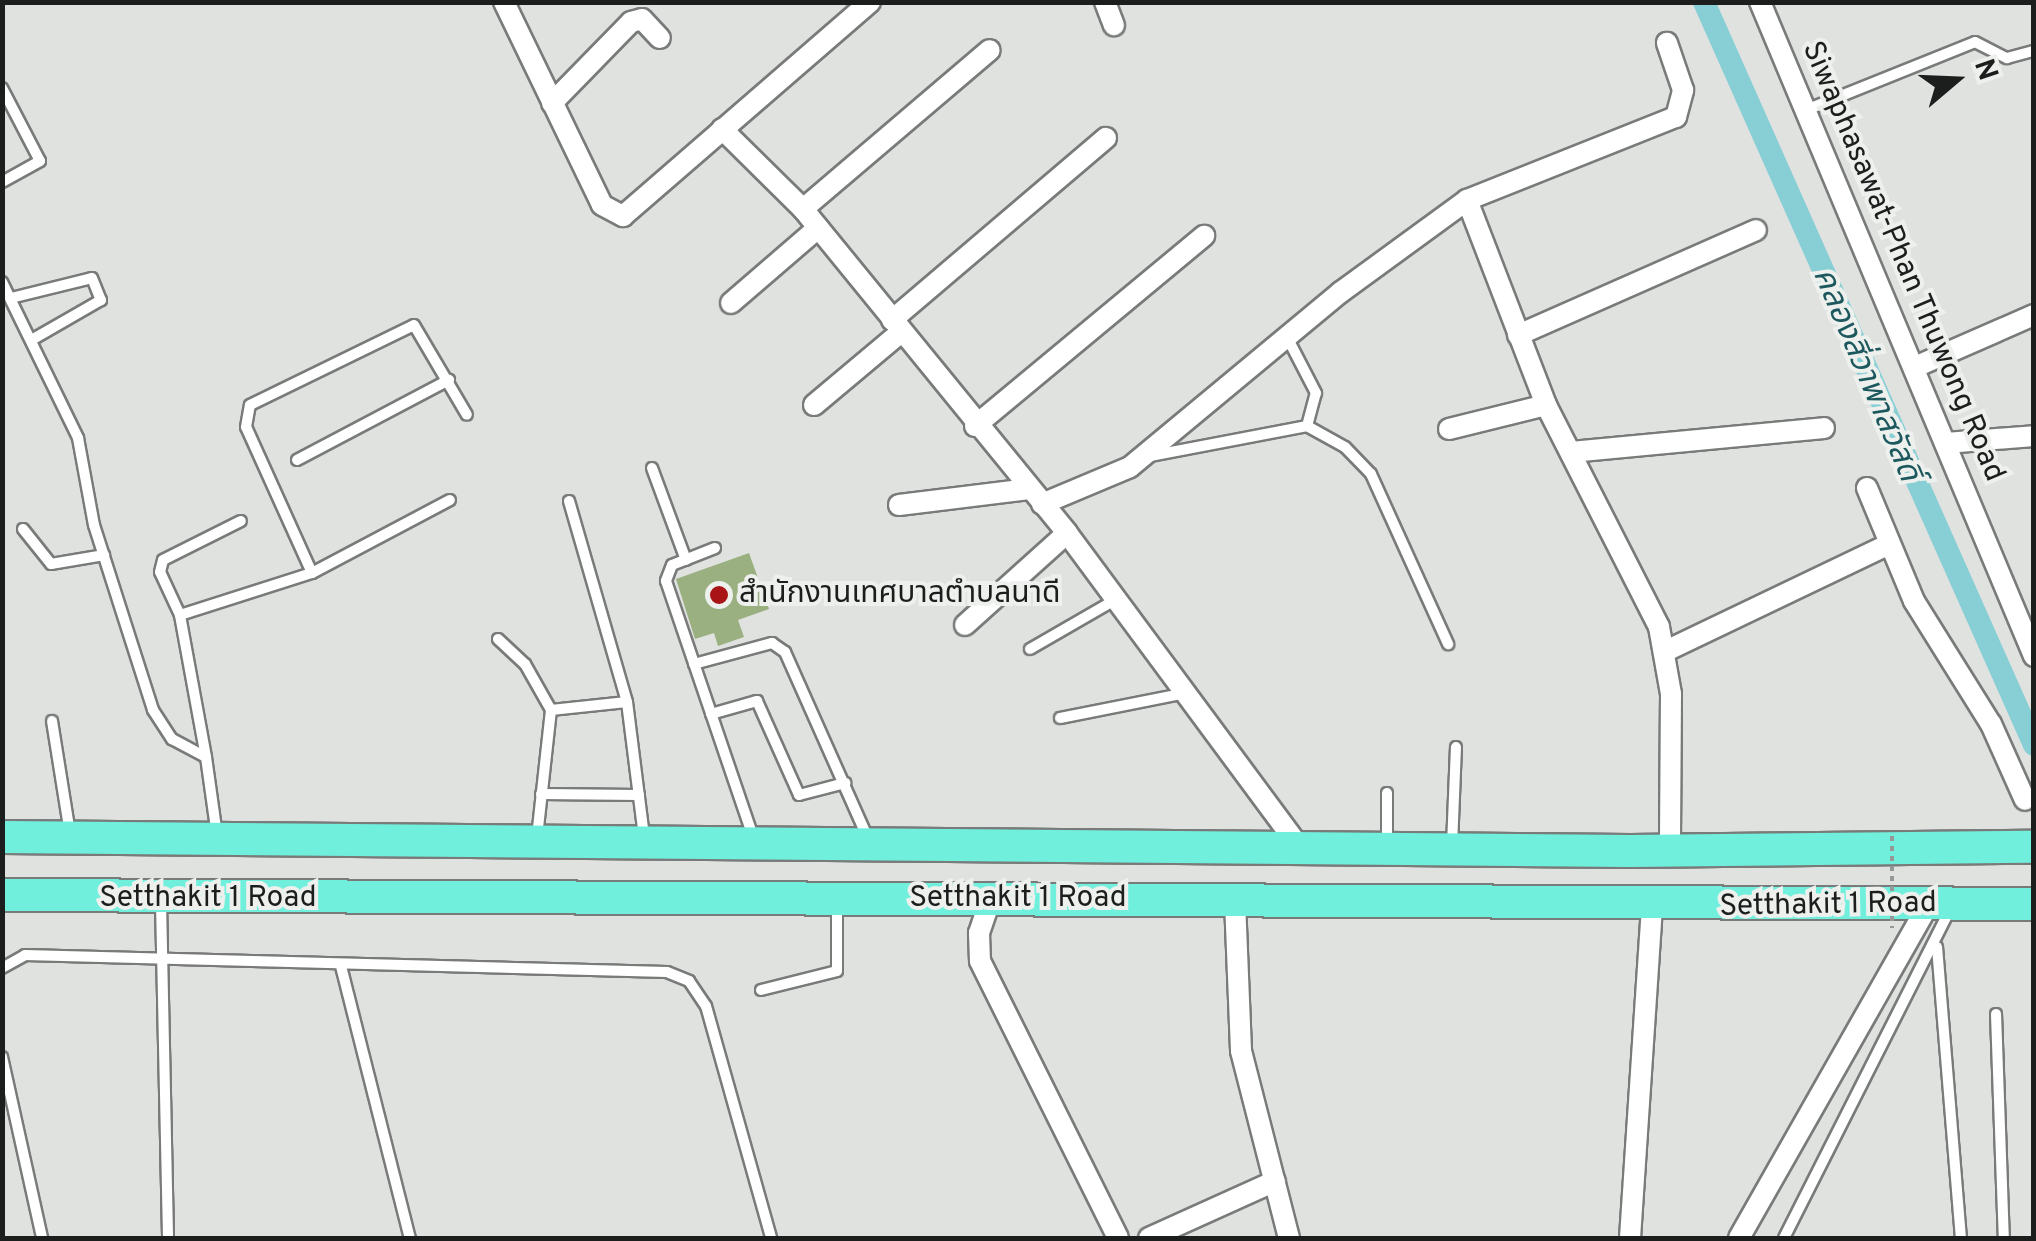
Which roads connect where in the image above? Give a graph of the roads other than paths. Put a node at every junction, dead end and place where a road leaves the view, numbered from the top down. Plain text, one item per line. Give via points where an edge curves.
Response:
1 (504, 2) edge
2 (870, 2) edge
3 (1105, 2) edge
4 (1760, 2) edge
5 (1114, 25) dead end
6 (660, 38) dead end
7 (1667, 44) dead end
8 (990, 50) dead end
9 (2034, 51) edge
10 (2, 88) edge
11 (552, 104) junction
12 (1806, 110) junction
13 (722, 129) junction
14 (1106, 138) dead end
15 (2, 182) edge
16 (1466, 200) junction
17 (803, 209) junction
18 (818, 228) junction
19 (1756, 230) dead end
20 (1204, 236) dead end
21 (2, 282) edge
22 (11, 298) junction
23 (731, 303) dead end
24 (2034, 315) edge
25 (896, 326) junction
26 (1518, 335) junction
27 (36, 338) junction
28 (1286, 338) junction
29 (1915, 366) junction
30 (449, 380) junction
31 (1546, 404) junction
32 (814, 406) dead end
33 (466, 415) dead end
34 (976, 426) junction
35 (1307, 426) junction
36 (1824, 428) dead end
37 (1448, 429) dead end
38 (2034, 436) edge
39 (1946, 443) junction
40 (1571, 452) junction
41 (1144, 457) junction
42 (297, 460) dead end
43 (652, 468) dead end
44 (1868, 488) dead end
45 (1036, 496) junction
46 (450, 500) dead end
47 (570, 500) dead end
48 (898, 505) dead end
49 (241, 522) dead end
50 (23, 530) dead end
51 (1067, 533) junction
52 (1889, 544) junction
53 (716, 548) dead end
54 (104, 555) junction
55 (686, 560) junction
56 (312, 573) junction
57 (1116, 599) junction
58 (180, 615) junction
59 (965, 625) dead end
60 (498, 639) dead end
61 (1448, 644) dead end
62 (2031, 644) edge
63 (1030, 649) dead end
64 (1666, 650) junction
65 (694, 664) junction
66 (1187, 693) junction
67 (627, 702) junction
68 (551, 710) junction
69 (711, 714) junction
70 (1060, 718) dead end
71 (52, 720) dead end
72 (1456, 747) dead end
73 (206, 757) junction
74 (846, 782) junction
75 (1387, 793) dead end
76 (541, 794) junction
77 (639, 795) junction
78 (2025, 800) dead end
79 (2, 838) edge
80 (70, 838) junction
81 (218, 840) junction
82 (536, 842) junction
83 (645, 842) junction
84 (755, 842) junction
85 (870, 842) junction
86 (1299, 846) junction
87 (1387, 847) junction
88 (2034, 847) edge
89 (1452, 848) junction
90 (1670, 851) junction
91 (2, 895) edge
92 (836, 898) junction
93 (991, 898) junction
94 (162, 901) junction
95 (1234, 902) junction
96 (2033, 904) edge
97 (1940, 905) junction
98 (1652, 908) junction
99 (1936, 947) junction
100 (162, 958) junction
101 (341, 966) junction
102 (2, 968) edge
103 (762, 990) dead end
104 (1996, 1014) dead end
105 (2, 1057) edge
106 (1274, 1181) junction
107 (42, 1238) edge
108 (168, 1238) edge
109 (410, 1238) edge
110 (770, 1238) edge
111 (1118, 1238) edge
112 (1150, 1238) edge
113 (1289, 1238) edge
114 (1630, 1238) edge
115 (1739, 1238) edge
116 (1784, 1238) edge
117 (1960, 1238) edge
118 (2004, 1238) edge

1 - 11 street
2 - 13 street
3 - 5 street
4 - 12 street, Siwaphasawat-Phan Thuwong Road
6 - 11 street via 642,19 631,22
7 - 16 street via 1683,90 1676,118
8 - 17 street
9 - 12 lane via 2006,58 1974,42
10 - 15 lane via 40,161
11 - 13 street via 602,206 622,216
12 - 29 street, Siwaphasawat-Phan Thuwong Road
13 - 17 street
14 - 25 street
16 - 26 street
16 - 28 street
17 - 18 street
18 - 23 street
18 - 25 street
19 - 26 street
20 - 34 street
21 - 22 lane
22 - 27 lane
22 - 27 lane via 92,278 101,300
24 - 29 street
25 - 32 street
25 - 34 street
26 - 31 street
27 - 54 lane via 78,438
28 - 35 lane via 1316,393
28 - 41 street
29 - 39 street, Siwaphasawat-Phan Thuwong Road
30 - 33 lane
30 - 42 lane
30 - 56 lane via 414,324 250,404 246,427
31 - 37 street
31 - 40 street
34 - 45 street
35 - 41 lane
35 - 61 lane via 1345,446 1371,474
36 - 40 street
38 - 39 street
39 - 62 street, Siwaphasawat-Phan Thuwong Road
40 - 64 street
41 - 45 street
43 - 55 lane
44 - 52 street
45 - 48 street
45 - 51 street
46 - 56 lane
47 - 67 lane
49 - 58 lane via 163,560 160,572
50 - 54 lane via 51,564
51 - 57 street
51 - 59 street
52 - 64 street
52 - 78 street
53 - 55 lane
54 - 73 lane via 153,710 172,738
55 - 65 lane via 665,574
56 - 58 lane
57 - 63 lane
57 - 66 street
58 - 73 lane
60 - 68 lane via 526,664
64 - 90 street
65 - 69 lane
65 - 74 lane via 772,644 785,652
66 - 70 lane
66 - 86 street
67 - 68 lane
67 - 77 lane
68 - 76 lane
69 - 74 lane via 757,701 799,795
69 - 84 lane
71 - 80 lane
72 - 89 lane
73 - 81 lane
74 - 85 lane
75 - 87 lane
76 - 77 lane
76 - 82 lane
77 - 83 lane
79 - 80 main road, Setthakit 1 Road
80 - 81 main road, Setthakit 1 Road
81 - 82 main road, Setthakit 1 Road
82 - 83 main road, Setthakit 1 Road
83 - 84 main road, Setthakit 1 Road
84 - 85 main road, Setthakit 1 Road
85 - 86 main road, Setthakit 1 Road
86 - 87 main road, Setthakit 1 Road
87 - 89 main road, Setthakit 1 Road
88 - 90 main road, Setthakit 1 Road
89 - 90 main road, Setthakit 1 Road
91 - 94 main road, Setthakit 1 Road
92 - 93 main road, Setthakit 1 Road
92 - 94 main road, Setthakit 1 Road
92 - 103 lane via 837,971
93 - 95 main road, Setthakit 1 Road
93 - 111 street via 979,933 980,962
94 - 100 lane
95 - 98 main road, Setthakit 1 Road
95 - 106 street via 1241,1051
96 - 97 main road, Setthakit 1 Road
97 - 98 main road, Setthakit 1 Road
97 - 99 lane
97 - 115 street
98 - 114 street
99 - 116 lane
99 - 117 lane
100 - 101 lane
100 - 102 lane via 26,956
100 - 108 lane
101 - 109 lane
101 - 110 lane via 667,972 689,980 706,1006
104 - 118 lane
105 - 107 lane
106 - 112 street
106 - 113 street

